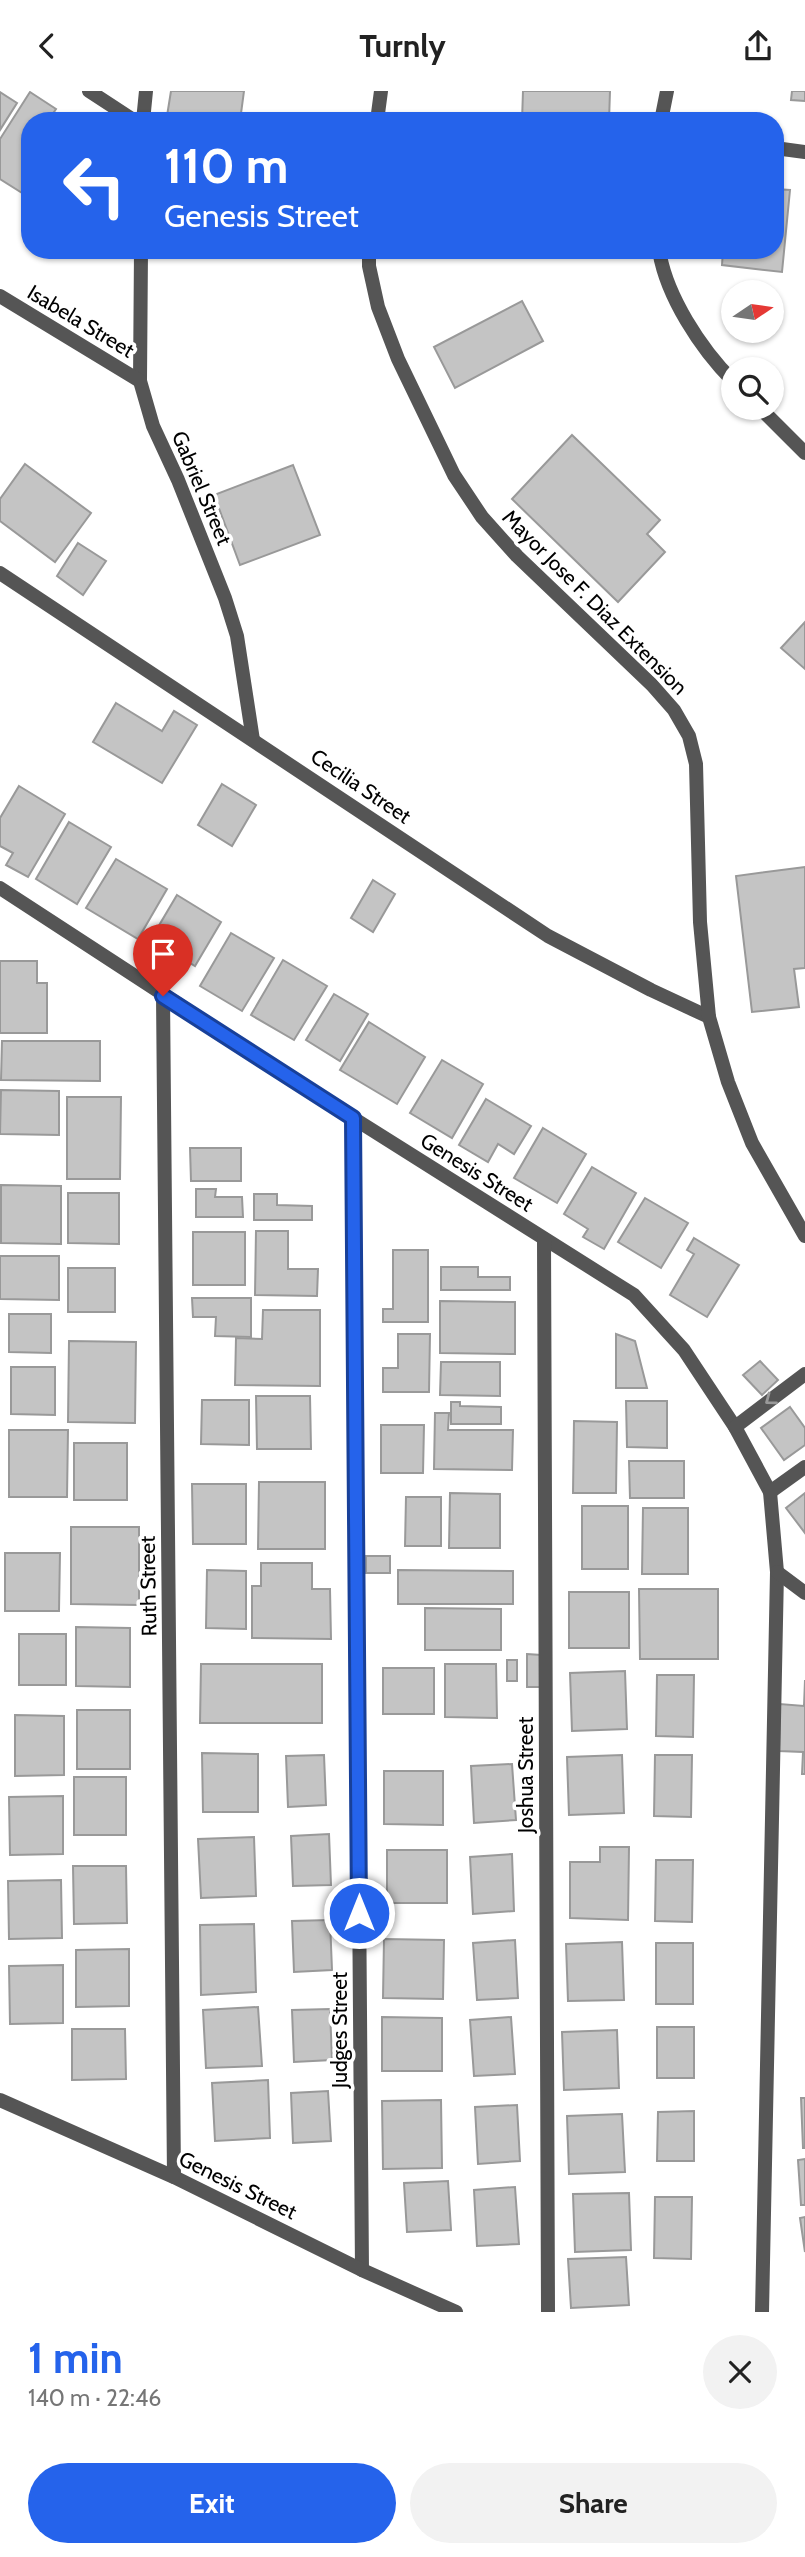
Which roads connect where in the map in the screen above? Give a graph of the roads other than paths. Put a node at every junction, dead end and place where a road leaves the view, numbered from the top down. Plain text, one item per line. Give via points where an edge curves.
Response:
1 (89, 91) edge
2 (146, 91) edge
3 (381, 91) edge
4 (667, 91) edge
5 (121, 112) edge
6 (144, 112) edge
7 (378, 112) edge
8 (663, 112) edge
9 (784, 149) edge
10 (805, 152) edge
11 (141, 259) edge
12 (369, 259) edge
13 (660, 259) edge
14 (0, 296) edge
15 (721, 369) edge
16 (140, 381) junction
17 (772, 420) edge
18 (805, 453) edge
19 (0, 573) edge
20 (253, 740) junction
21 (0, 888) edge
22 (163, 996) junction
23 (709, 1017) junction
24 (353, 1118) junction
25 (805, 1236) edge
26 (544, 1239) junction
27 (805, 1374) edge
28 (735, 1427) junction
29 (805, 1467) edge
30 (770, 1492) junction
31 (777, 1572) junction
32 (805, 1593) edge
33 (0, 2101) edge
34 (174, 2177) junction
35 (362, 2270) junction
36 (456, 2312) edge
37 (548, 2312) edge
38 (762, 2312) edge

1 - 5 street
2 - 6 street
3 - 7 street
4 - 8 street
9 - 10 street
11 - 16 street, Gabriel Street
12 - 23 street, Mayor Jose F. Diaz Extension via 377,307 398,359 454,475 482,517 652,685 689,736 696,764 700,922
13 - 15 street via 683,314
14 - 16 street, Isabela Street
16 - 20 street, Gabriel Street via 153,426 237,636
17 - 18 street
19 - 20 street, Cecilia Street
20 - 23 street, Cecilia Street via 548,936
21 - 22 street, Genesis Street
22 - 24 street, Genesis Street
22 - 34 street, Ruth Street
23 - 25 street, Mayor Jose F. Diaz Extension via 752,1143
24 - 26 street, Genesis Street
24 - 35 street, Judges Street
26 - 28 street, Genesis Street via 634,1296 684,1350
26 - 37 street, Joshua Street
27 -> 28 street
28 - 30 street, Genesis Street
29 - 30 street
30 - 31 street, Genesis Street
31 - 32 street
31 - 38 street, Genesis Street
33 - 34 street, Genesis Street
34 - 35 street, Genesis Street
35 - 36 street, Genesis Street

